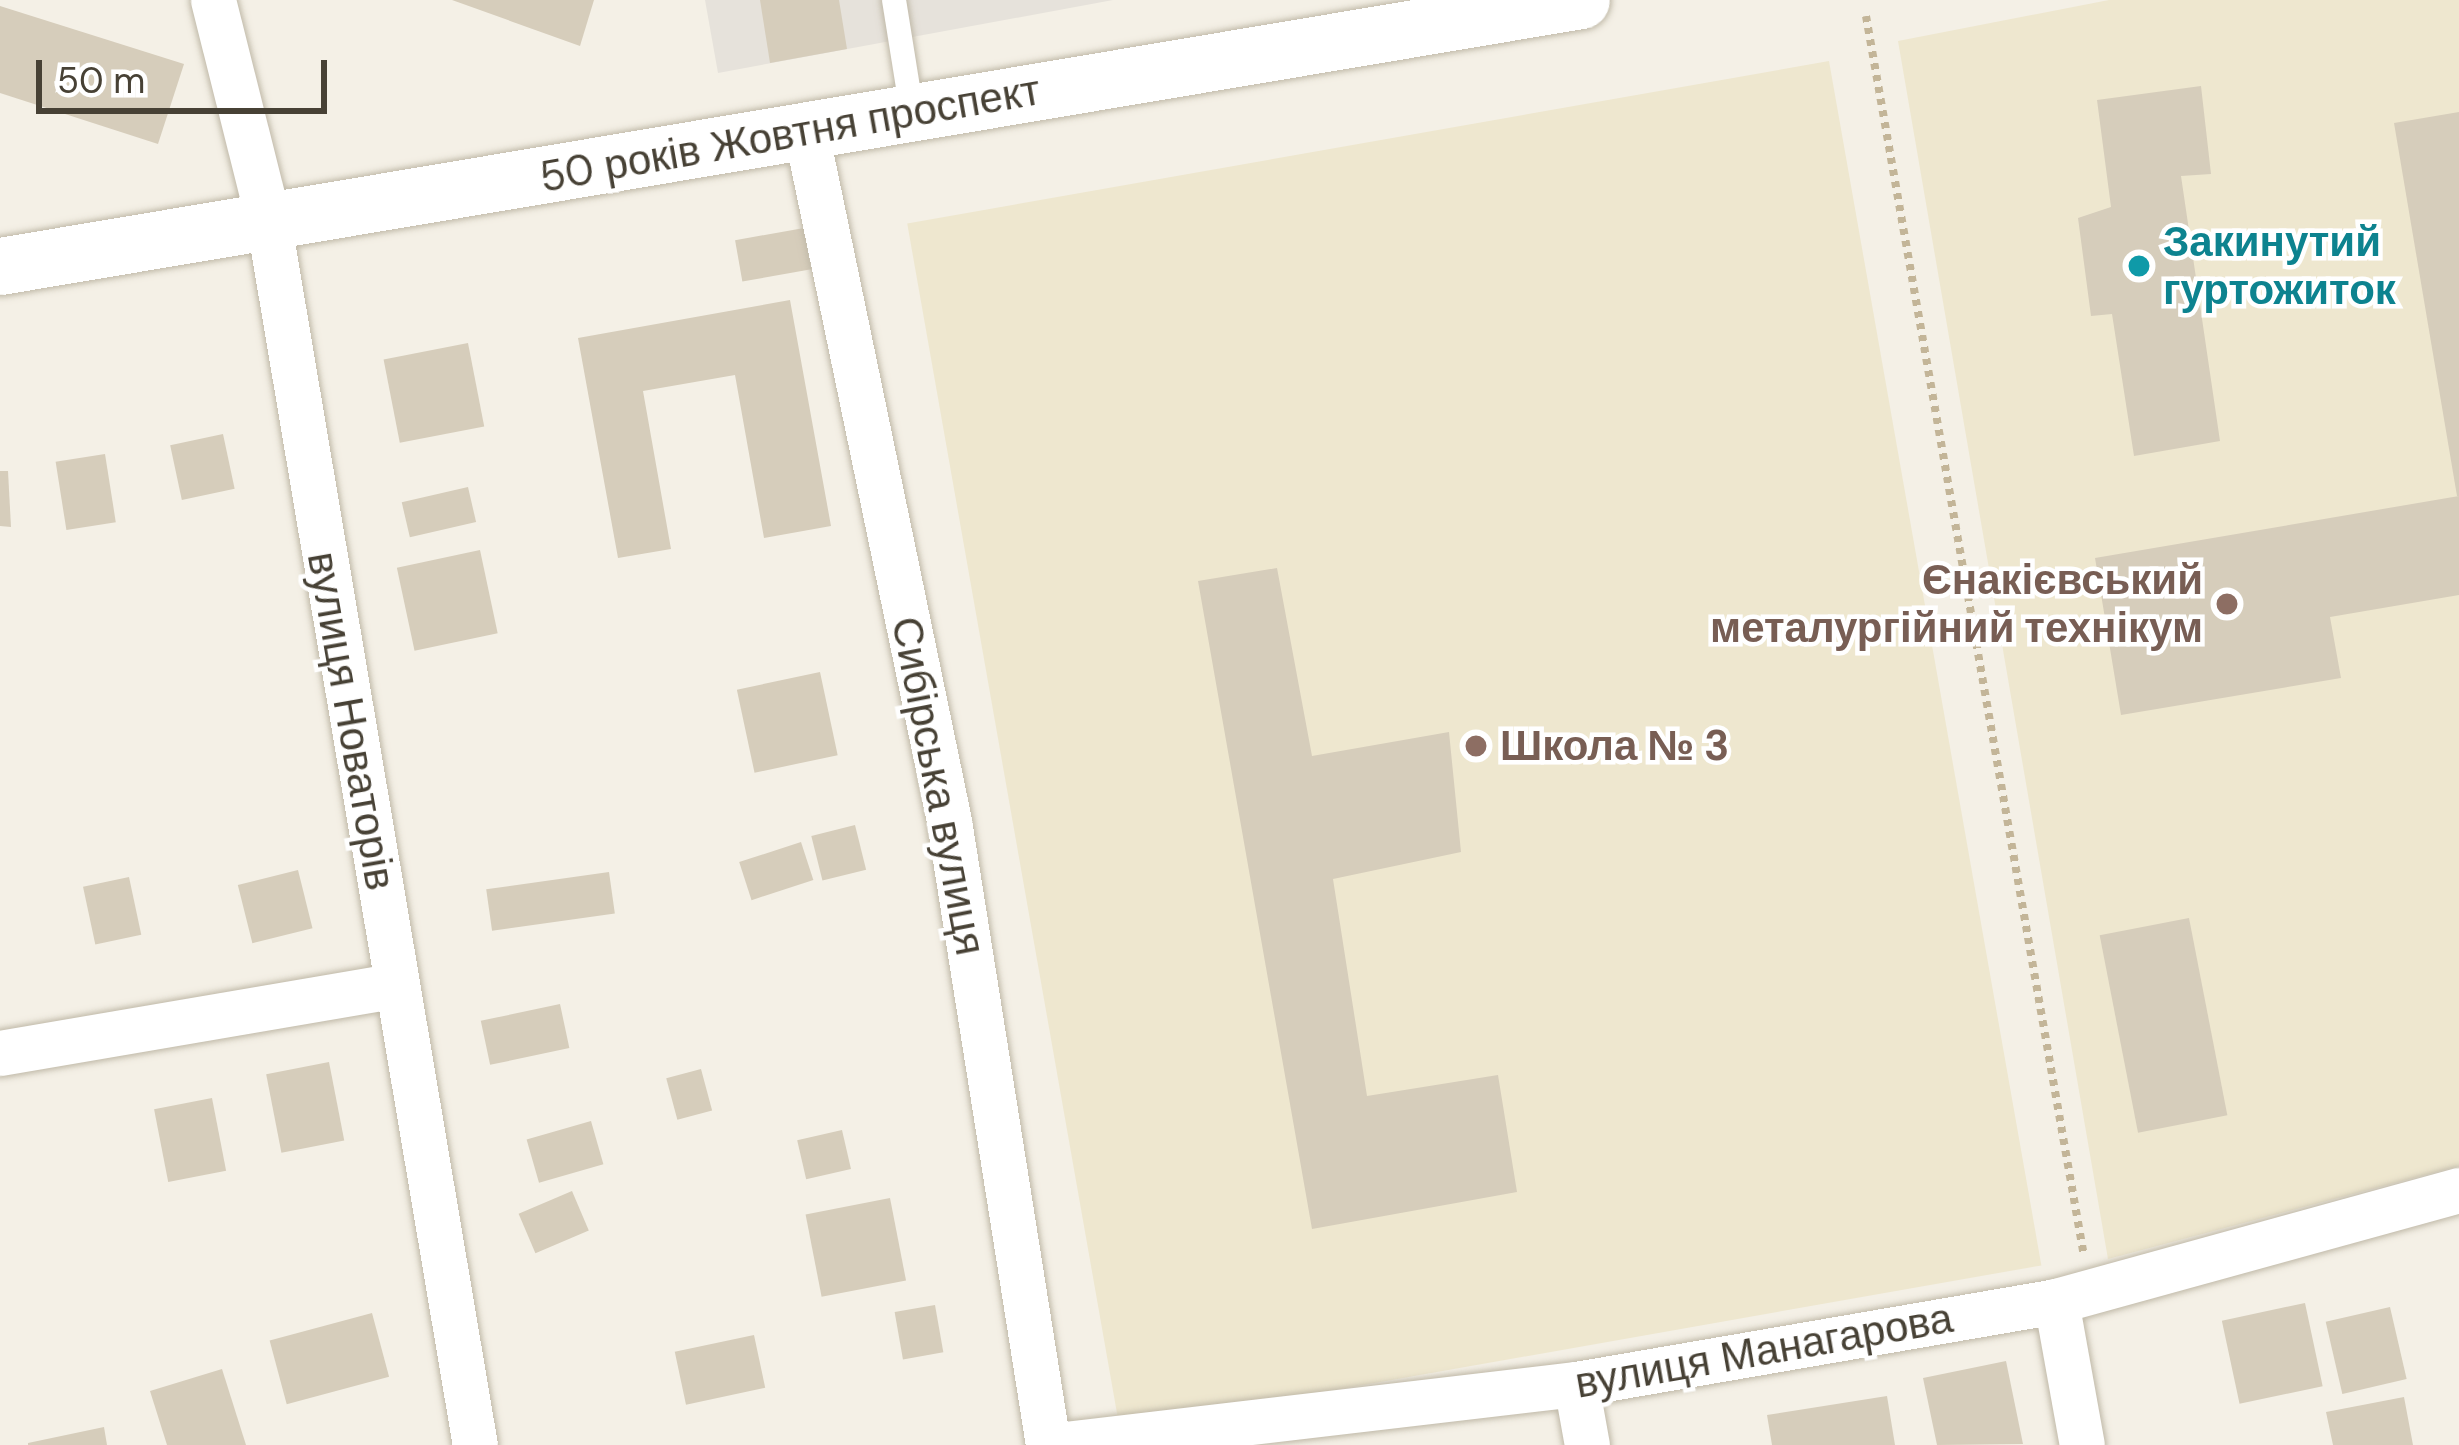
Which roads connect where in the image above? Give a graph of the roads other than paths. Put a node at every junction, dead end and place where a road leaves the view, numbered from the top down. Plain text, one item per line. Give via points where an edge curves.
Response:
1 (213, 0) edge
2 (895, 0) edge
3 (1581, 0) edge
4 (912, 113) junction
5 (806, 132) junction
6 (268, 219) junction
7 (0, 266) edge
8 (396, 985) junction
9 (0, 1053) edge
10 (2459, 1190) edge
11 (2073, 1296) junction
12 (1576, 1384) junction
13 (475, 1445) edge
14 (1052, 1445) edge
15 (1587, 1445) edge
16 (2082, 1445) edge

1 - 6 street, вулиця Новаторів
2 - 4 lane
3 - 4 street, 50 років Жовтня проспект
4 - 5 street, 50 років Жовтня проспект
5 - 6 street, 50 років Жовтня проспект
5 - 14 street, Сибірська вулиця via 949,821
6 - 7 street, 50 років Жовтня проспект
6 - 8 street, вулиця Новаторів
8 - 9 street
8 - 13 street, вулиця Новаторів
10 - 11 street, вулиця Манагарова
11 - 12 street, вулиця Манагарова
11 - 16 street
12 - 14 street, вулиця Манагарова
12 - 15 street

